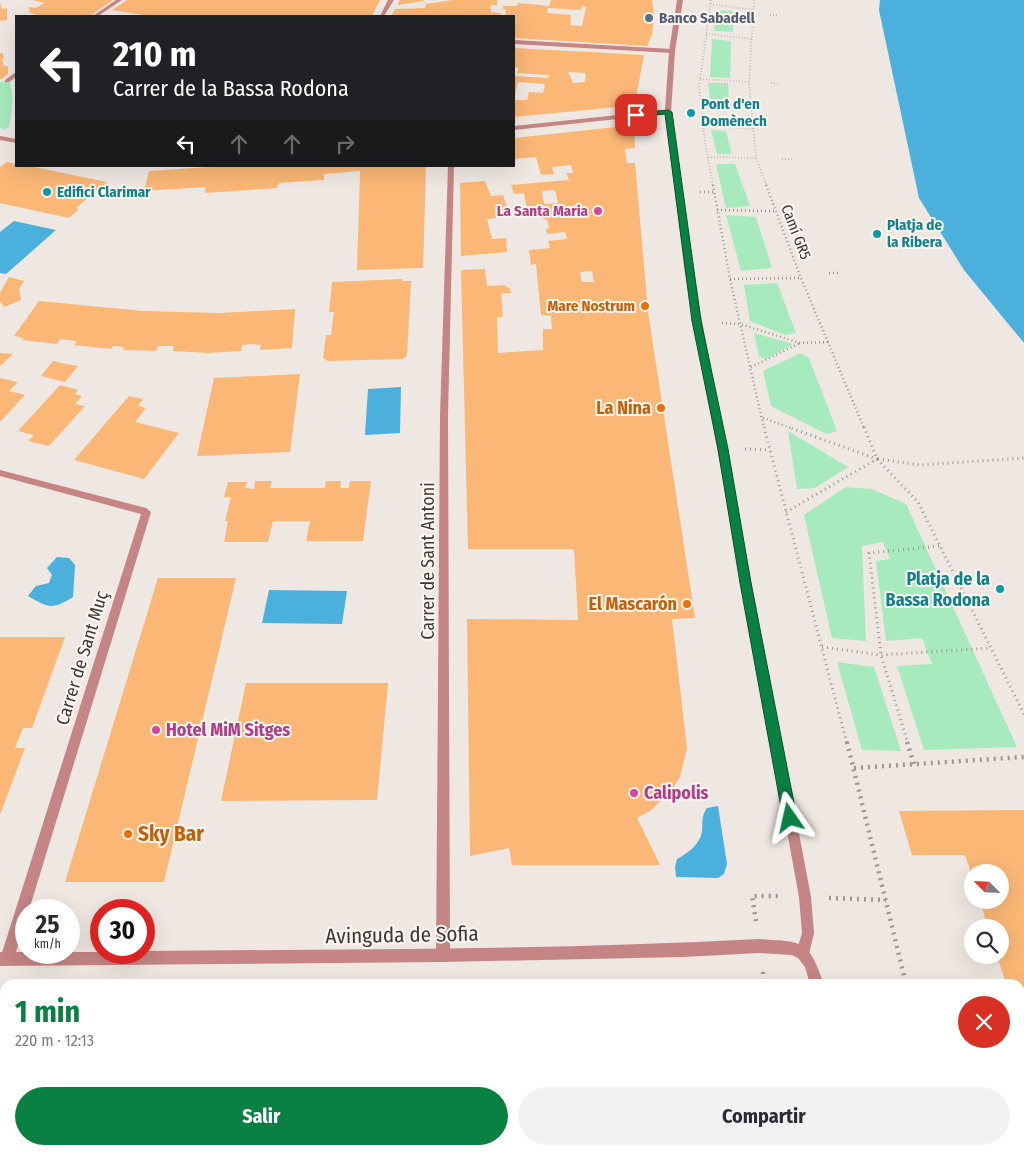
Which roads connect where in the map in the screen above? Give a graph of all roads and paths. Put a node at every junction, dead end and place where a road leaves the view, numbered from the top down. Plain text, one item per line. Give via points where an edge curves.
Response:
1 (119, 0) edge
2 (391, 0) edge
3 (680, 0) edge
4 (711, 0) edge
5 (754, 0) edge
6 (710, 4) junction
7 (754, 10) junction
8 (97, 15) edge
9 (105, 15) edge
10 (383, 15) edge
11 (770, 15) dead end
12 (779, 16) dead end
13 (706, 34) junction
14 (752, 39) junction
15 (515, 42) edge
16 (672, 51) junction
17 (15, 75) edge
18 (700, 79) junction
19 (7, 81) dead end
20 (749, 82) junction
21 (771, 83) dead end
22 (780, 84) dead end
23 (700, 101) junction
24 (751, 107) junction
25 (668, 112) junction
26 (702, 125) junction
27 (515, 128) edge
28 (753, 129) junction
29 (0, 138) edge
30 (15, 141) edge
31 (708, 157) junction
32 (756, 158) junction
33 (782, 159) dead end
34 (792, 159) dead end
35 (451, 167) edge
36 (717, 210) junction
37 (776, 211) junction
38 (840, 272) dead end
39 (829, 273) dead end
40 (801, 278) junction
41 (730, 279) junction
42 (716, 322) dead end
43 (740, 324) junction
44 (828, 342) junction
45 (800, 343) junction
46 (751, 367) junction
47 (763, 418) junction
48 (1024, 458) edge
49 (877, 459) junction
50 (0, 473) edge
51 (786, 512) junction
52 (940, 546) junction
53 (822, 646) junction
54 (991, 648) junction
55 (881, 655) junction
56 (1024, 714) edge
57 (1024, 758) edge
58 (914, 764) junction
59 (854, 768) junction
60 (802, 953) junction
61 (443, 955) junction
62 (4, 959) edge
63 (815, 979) edge
64 (905, 979) edge

1 - 8 street
2 - 10 street
3 - 16 street
4 - 6 path
5 - 7 path, Camí GR5
6 - 7 path
6 - 13 path
7 - 14 path, Camí GR5
8 - 9 street
11 - 12 path
13 - 14 path
13 - 18 path
14 - 20 path, Camí GR5
15 - 16 street
16 - 25 street
17 - 19 street
18 - 20 path
18 - 23 path
20 - 24 path, Camí GR5
21 - 22 path
23 - 24 path
23 - 26 path
24 - 28 path, Camí GR5
25 - 27 street
25 - 60 street via 696,321 723,449 805,896 808,933
26 - 28 path
26 - 31 path
28 - 32 path, Camí GR5
29 - 30 street
31 - 32 path
31 - 36 path
32 - 37 path, Camí GR5
33 - 34 path
35 - 61 street, Carrer de Sant Antoni via 444,416
36 - 37 path
36 - 41 path
37 - 40 path, Camí GR5
38 - 39 path
40 - 41 path
40 - 44 path, Camí GR5
41 - 43 path
42 - 43 path
43 - 45 path
43 - 46 path
44 - 45 path
44 - 49 path, Camí GR5
45 - 46 path
46 - 47 path
47 - 49 path
47 - 51 path
48 - 49 path via 921,465
49 - 51 path
49 - 52 path via 918,502
50 - 62 street, Carrer de Sant Muç via 146,512
51 - 53 path
52 - 54 path
52 - 55 path via 869,553
53 - 55 path
53 - 59 path
54 - 55 path
54 - 56 path
55 - 58 path
57 - 58 path
58 - 59 path
59 - 64 path
60 - 61 street, Avinguda de Sofia via 793,948 759,946
60 - 63 street via 810,963
61 - 62 street, Avinguda de Sofia

